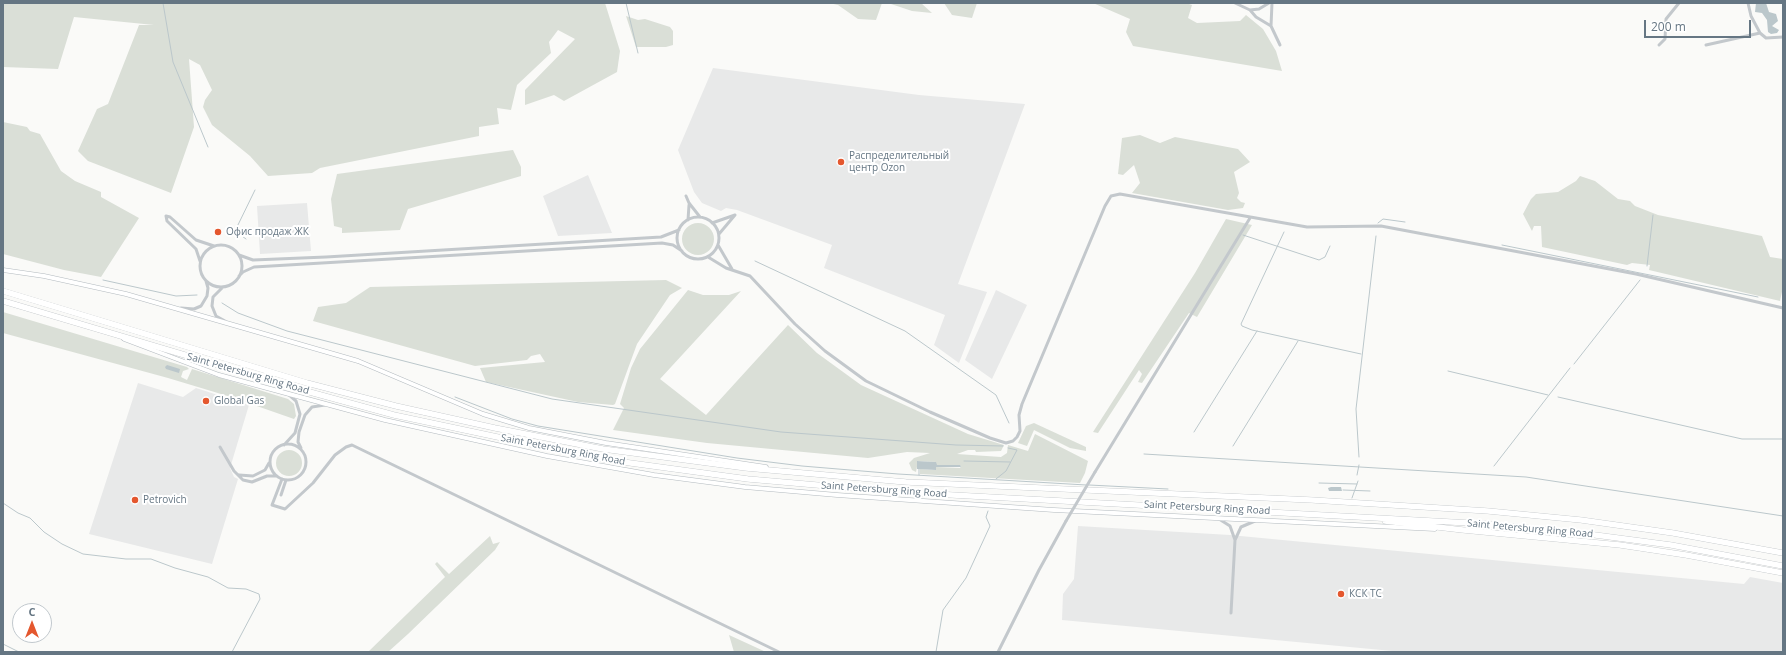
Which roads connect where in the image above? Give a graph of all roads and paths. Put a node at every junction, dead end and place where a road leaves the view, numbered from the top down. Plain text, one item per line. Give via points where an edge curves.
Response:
1 (1235, 3) edge
2 (1271, 3) edge
3 (1679, 3) edge
4 (1748, 3) edge
5 (1250, 10) junction
6 (1271, 26) junction
7 (1760, 33) junction
8 (1783, 36) edge
9 (1280, 45) dead end
10 (1659, 45) dead end
11 (1706, 45) dead end
12 (686, 196) dead end
13 (689, 203) junction
14 (700, 217) junction
15 (1250, 218) junction
16 (688, 220) junction
17 (712, 223) junction
18 (679, 230) junction
19 (719, 234) junction
20 (718, 245) junction
21 (214, 246) junction
22 (682, 251) junction
23 (239, 256) junction
24 (708, 257) junction
25 (200, 265) junction
26 (732, 269) junction
27 (3, 270) edge
28 (239, 276) junction
29 (206, 280) junction
30 (223, 286) junction
31 (3, 291) edge
32 (3, 301) edge
33 (170, 307) junction
34 (1783, 308) edge
35 (232, 325) junction
36 (89, 327) junction
37 (286, 394) junction
38 (326, 405) junction
39 (284, 445) junction
40 (220, 447) dead end
41 (301, 450) junction
42 (270, 461) junction
43 (800, 473) junction
44 (239, 475) junction
45 (276, 476) junction
46 (284, 480) junction
47 (281, 495) dead end
48 (1211, 517) junction
49 (1365, 517) junction
50 (1261, 520) junction
51 (1463, 530) junction
52 (1235, 540) junction
53 (1783, 553) edge
54 (1783, 566) edge
55 (1783, 573) edge
56 (1232, 613) dead end
57 (779, 652) edge
58 (998, 652) edge

1 - 5 street
2 - 5 street
2 - 6 street
3 - 10 street via 1666,19 1664,40
4 - 7 street via 1751,16
5 - 6 street
6 - 9 street
7 - 8 street via 1766,38
7 - 11 street
12 - 13 street
13 - 14 street
13 - 16 street
14 - 16 street
14 - 17 street
15 - 26 street via 1120,194 1111,196 1022,404 1019,415 1020,431 1013,441 1006,443 930,412 866,381 824,351 794,324 750,276
15 - 34 street via 1307,227 1381,226 1636,274
15 - 58 street, bridge via 1095,472 1039,570
16 - 18 street
17 - 19 street
17 - 19 street via 735,216
18 - 22 street via 678,241
18 - 23 street via 661,237 326,257 253,260
19 - 20 street
20 - 24 street
20 - 26 street
21 - 23 street via 231,247
21 - 25 street via 204,254
21 - 25 street via 196,240 166,216 167,221 196,249
22 - 24 street via 691,258
22 - 28 street via 667,243 254,267
23 - 28 street via 242,269
24 - 26 street
25 - 29 street
27 - 33 street via 126,294
28 - 30 street via 235,281
29 - 30 street via 211,284
29 - 33 street via 207,296 202,306 189,310
30 - 35 street via 213,297 212,306 216,316
31 - 43 highway, Saint Petersburg Ring Road via 307,383 449,418 603,449
32 - 36 highway, Saint Petersburg Ring Road
33 - 35 street
35 - 43 street via 358,362 483,414 522,427 606,443
36 - 37 street via 219,375
36 - 49 highway, Saint Petersburg Ring Road via 394,415 601,459 748,479 897,492
37 - 38 street
37 - 39 street via 296,401 300,414 293,436
38 - 41 street via 312,407 305,415 299,432 298,442
38 - 48 street via 600,467 745,487 1054,510
39 - 41 street via 290,444
39 - 42 street via 274,451
40 - 44 street
41 - 46 street via 306,459 305,468 295,479
42 - 44 street via 264,470 257,474 249,477
42 - 45 street
43 - 53 highway, Saint Petersburg Ring Road via 906,482 1312,500 1488,511 1581,520
44 - 45 street via 247,482
45 - 46 street
46 - 47 street
46 - 57 street via 272,505 285,509 313,483 335,455 346,446 352,445
48 - 50 street
48 - 52 street via 1230,526
49 - 51 highway
49 - 54 highway, Saint Petersburg Ring Road via 1488,524 1588,534 1672,545
50 - 51 street
50 - 52 street via 1241,527
51 - 55 highway via 1620,546
52 - 56 street

